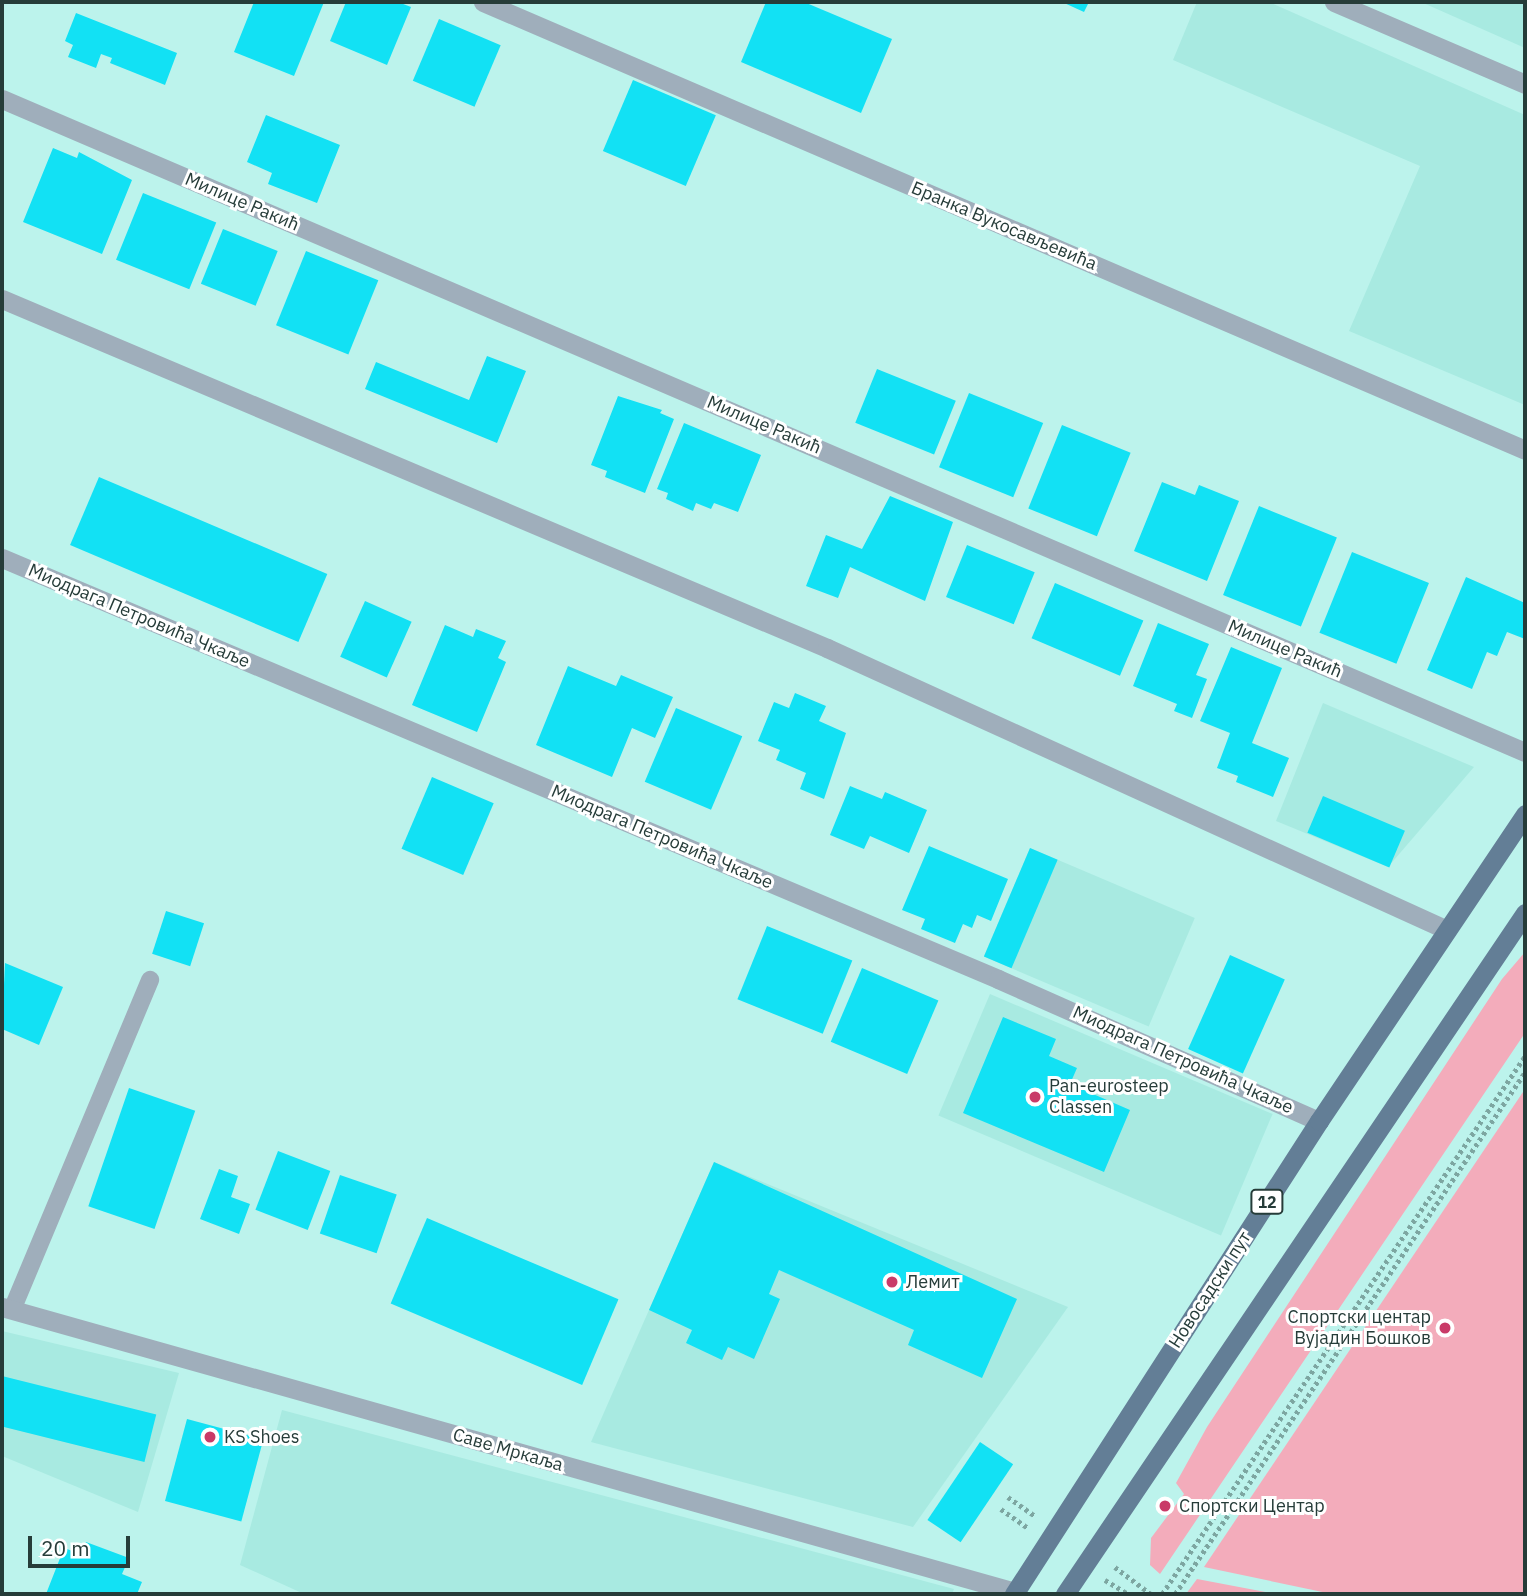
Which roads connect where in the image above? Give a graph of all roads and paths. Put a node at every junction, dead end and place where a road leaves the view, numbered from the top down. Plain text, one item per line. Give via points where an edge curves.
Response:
1 (484, 2) edge
2 (1334, 2) edge
3 (1525, 84) edge
4 (2, 99) edge
5 (2, 299) edge
6 (1525, 450) edge
7 (2, 558) edge
8 (1525, 752) edge
9 (1525, 814) edge
10 (1525, 913) edge
11 (1447, 930) junction
12 (1519, 933) edge
13 (150, 980) dead end
14 (1525, 1056) edge
15 (1525, 1072) edge
16 (1319, 1121) junction
17 (7, 1309) edge
18 (1014, 1593) edge
19 (1065, 1594) edge
20 (1161, 1594) edge
21 (1175, 1594) edge

1 - 6 street, Бранка Вукосављевића
2 - 3 street
4 - 8 street, Милице Ракић
5 - 11 street via 814,642
7 - 16 street, Миодрага Петровића Чкаље via 999,979
9 - 11 main road, Новосадски пут / 12
10 - 12 main road
11 - 16 main road, Новосадски пут / 12
12 - 19 main road
13 - 17 lane
14 - 20 path
15 - 21 path
16 - 18 main road, Новосадски пут / 12
17 - 18 street, Саве Мркаља

